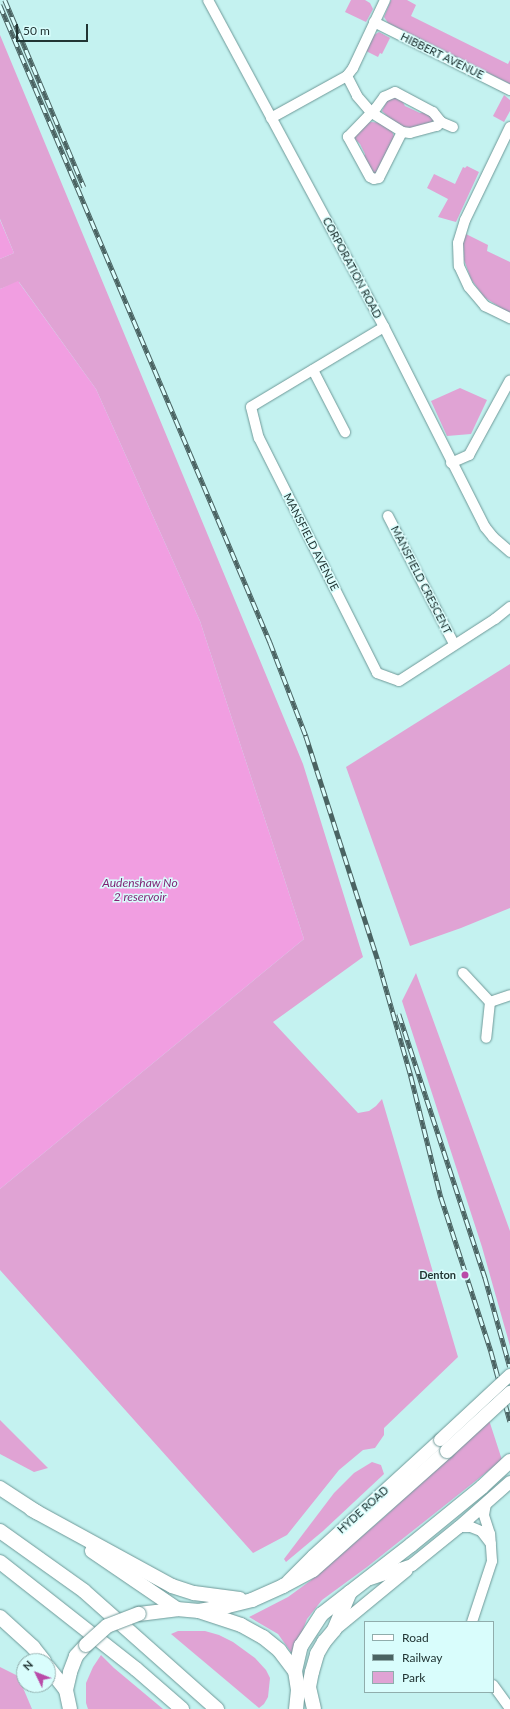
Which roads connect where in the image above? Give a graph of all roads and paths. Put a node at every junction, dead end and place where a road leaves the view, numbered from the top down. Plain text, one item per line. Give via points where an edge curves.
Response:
1 (208, 0) edge
2 (382, 1) edge
3 (374, 22) junction
4 (347, 76) junction
5 (510, 90) edge
6 (372, 113) junction
7 (271, 118) junction
8 (441, 122) junction
9 (453, 127) dead end
10 (510, 127) edge
11 (402, 132) junction
12 (510, 318) edge
13 (384, 327) junction
14 (313, 370) junction
15 (510, 380) edge
16 (345, 432) dead end
17 (451, 462) junction
18 (388, 516) dead end
19 (510, 552) edge
20 (510, 607) edge
21 (454, 644) junction
22 (463, 973) dead end
23 (510, 995) edge
24 (490, 1002) junction
25 (486, 1038) dead end
26 (510, 1375) edge
27 (510, 1393) edge
28 (444, 1446) junction
29 (510, 1461) edge
30 (510, 1482) edge
31 (0, 1488) edge
32 (488, 1503) junction
33 (31, 1509) junction
34 (459, 1527) junction
35 (0, 1532) edge
36 (492, 1546) junction
37 (0, 1562) edge
38 (412, 1565) junction
39 (362, 1581) junction
40 (351, 1590) junction
41 (252, 1600) junction
42 (177, 1609) junction
43 (199, 1611) junction
44 (0, 1617) edge
45 (472, 1621) edge
46 (334, 1630) junction
47 (38, 1653) edge
48 (295, 1671) junction
49 (56, 1681) edge
50 (494, 1686) edge
51 (298, 1690) junction
52 (68, 1703) edge
53 (510, 1708) edge
54 (182, 1709) edge
55 (217, 1709) edge
56 (296, 1709) edge
57 (303, 1709) edge
58 (314, 1709) edge

1 - 7 street, CORPORATION ROAD
2 - 3 street
3 - 4 street
3 - 5 street, HIBBERT AVENUE
4 - 6 street via 357,96
4 - 7 street
6 - 8 street via 384,97 395,92 433,112
6 - 11 street
6 - 11 street via 348,137 370,177 379,178
7 - 13 street, CORPORATION ROAD
8 - 9 street
8 - 11 street via 438,126 410,133
10 - 12 street via 465,220 458,243 459,266 469,287 485,306
13 - 14 street, MANSFIELD AVENUE
13 - 17 street, CORPORATION ROAD
14 - 16 street
14 - 21 street, MANSFIELD AVENUE via 251,407 259,438 377,672 399,681
15 - 17 street via 469,455
17 - 19 street, CORPORATION ROAD via 485,527 492,537
18 - 21 street, MANSFIELD CRESCENT
20 - 21 street, MANSFIELD AVENUE
22 - 24 street
23 - 24 street
24 - 25 street
26 - 28 main road, bridge
27 - 28 highway, bridge
28 - 41 highway via 320,1565
29 - 39 highway via 411,1545
30 - 32 main road
31 - 33 highway
32 - 34 main road
32 - 36 street via 484,1515
33 - 41 highway via 165,1582 194,1593
33 - 42 highway
34 - 36 street via 471,1527 481,1531
34 - 38 main road
35 - 55 highway via 84,1591
36 - 45 street via 492,1561
37 - 54 highway via 136,1669
38 - 39 main road
38 - 46 main road
39 - 40 highway
40 - 46 highway
40 - 48 highway via 322,1614 311,1628 301,1646
41 - 43 highway
42 - 43 highway
42 - 52 highway, bridge via 139,1614 106,1626 76,1656 70,1672
43 - 48 highway via 241,1624 263,1637 279,1650
44 - 47 highway
46 - 58 highway via 317,1654 309,1687
48 - 51 highway
49 - 52 highway
50 - 53 street
51 - 56 highway
51 - 57 highway

